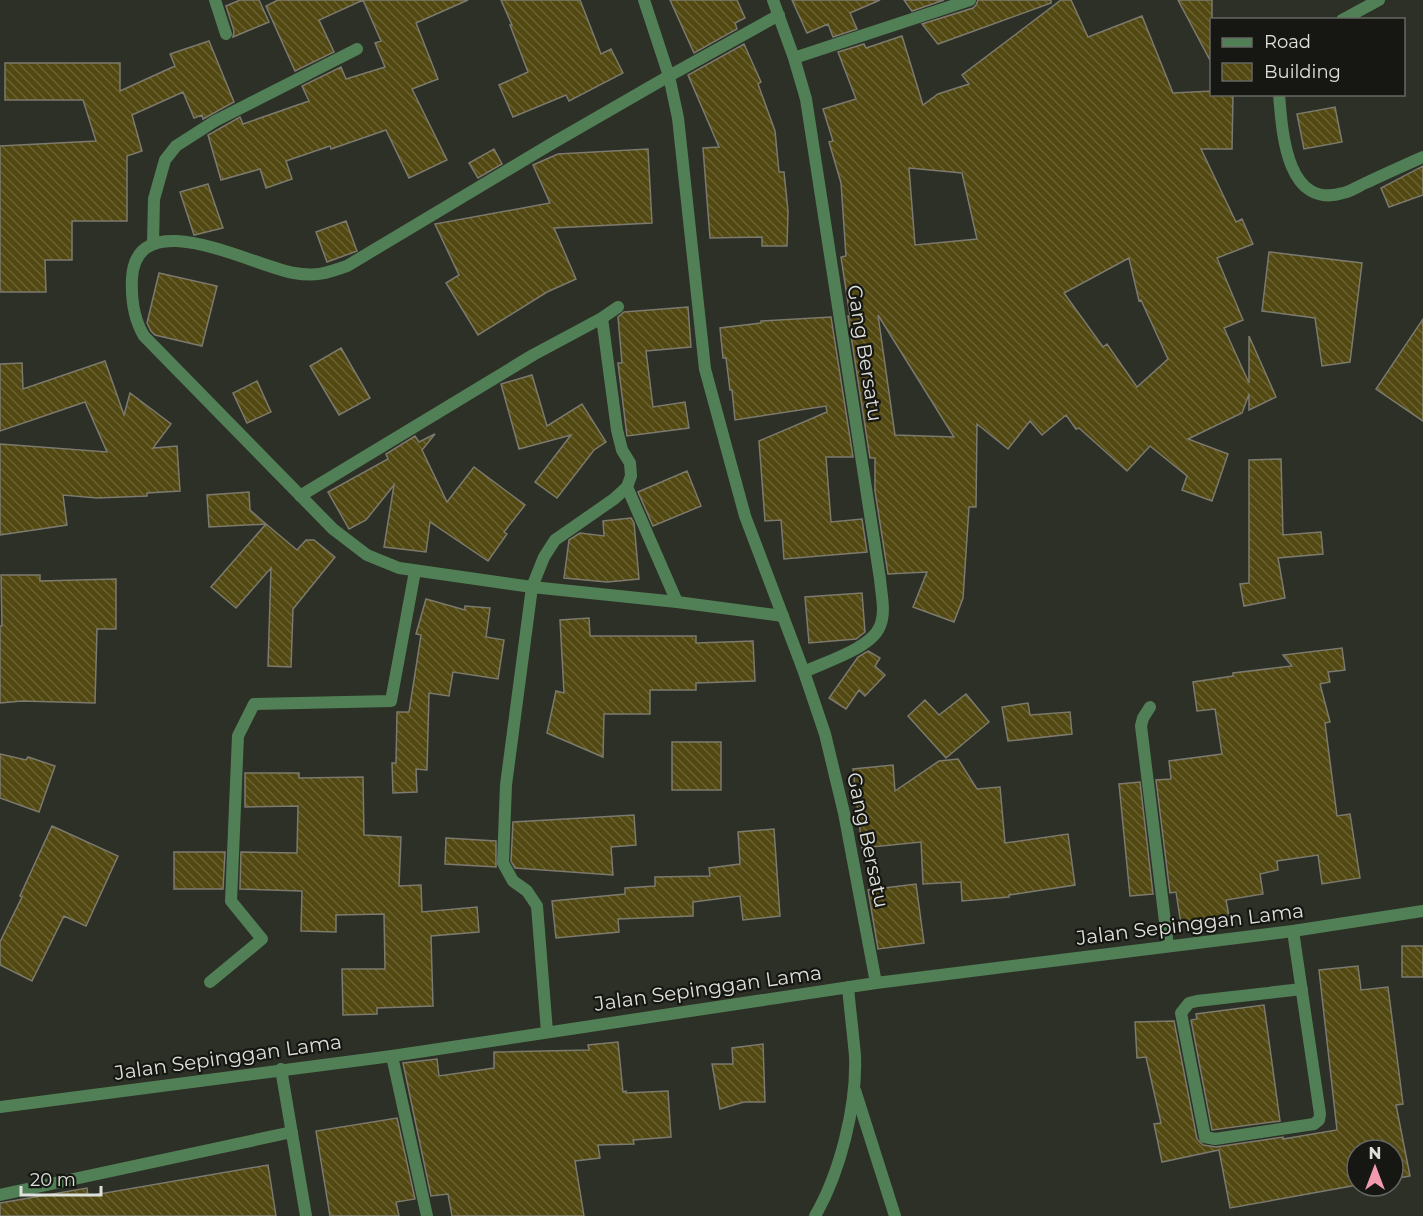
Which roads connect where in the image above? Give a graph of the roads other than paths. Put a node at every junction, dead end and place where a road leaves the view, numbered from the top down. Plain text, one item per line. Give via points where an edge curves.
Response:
1 (215, 0) edge
2 (644, 0) edge
3 (773, 0) edge
4 (970, 0) edge
5 (1378, 0) edge
6 (779, 15) junction
7 (1346, 18) edge
8 (226, 34) dead end
9 (357, 49) dead end
10 (794, 58) junction
11 (669, 76) junction
12 (1279, 96) edge
13 (1423, 157) edge
14 (153, 244) junction
15 (618, 307) dead end
16 (602, 318) junction
17 (627, 487) junction
18 (300, 496) junction
19 (415, 571) junction
20 (532, 587) junction
21 (677, 602) junction
22 (783, 616) junction
23 (804, 672) junction
24 (1150, 707) dead end
25 (1423, 911) edge
26 (1293, 931) junction
27 (1168, 946) junction
28 (210, 982) dead end
29 (876, 983) junction
30 (848, 987) junction
31 (1302, 989) junction
32 (547, 1032) junction
33 (392, 1056) junction
34 (280, 1069) junction
35 (854, 1086) junction
36 (0, 1107) edge
37 (292, 1132) junction
38 (0, 1195) edge
39 (306, 1216) edge
40 (427, 1216) edge
41 (815, 1216) edge
42 (895, 1216) edge

1 - 8 street
2 - 11 street, Gang Bersatu
3 - 6 street, Gang Bersatu
4 - 10 street
5 - 7 street
6 - 10 street, Gang Bersatu
6 - 11 street
9 - 14 street via 214,121 176,146 165,160 154,199
10 - 23 street, Gang Bersatu via 806,99 883,614 881,625 868,643
11 - 14 street via 347,266 319,276 293,273 177,240
11 - 22 street, Gang Bersatu via 678,118 705,369 746,516
12 - 13 street via 1291,168 1315,192 1343,193
14 - 18 street via 140,253 133,269 133,312 138,326
15 - 16 street
16 - 17 street via 617,430 630,463
16 - 18 street via 533,355
17 - 20 street via 555,540 543,557
17 - 21 street
18 - 19 street via 368,555
19 - 20 street
19 - 28 street via 391,701 254,704 238,736 231,901 262,939
20 - 21 street
20 - 32 street via 506,784 503,863 513,881 527,891 537,906
21 - 22 street
22 - 23 street, Gang Bersatu
23 - 29 street, Gang Bersatu via 825,734 844,813
24 - 27 street via 1141,726
25 - 26 street, Jalan Sepinggan Lama
26 - 27 street, Jalan Sepinggan Lama
26 - 31 street
27 - 29 street, Jalan Sepinggan Lama
29 - 30 street, Jalan Sepinggan Lama
30 - 32 street, Jalan Sepinggan Lama
30 - 35 street
31 - 31 street via 1197,1001 1185,1007 1181,1014 1205,1137 1215,1139 1314,1124 1319,1120
32 - 33 street, Jalan Sepinggan Lama
33 - 34 street, Jalan Sepinggan Lama
33 - 40 street
34 - 36 street, Jalan Sepinggan Lama
34 - 37 street
35 - 41 street via 841,1154
35 - 42 street
37 - 38 street
37 - 39 street

